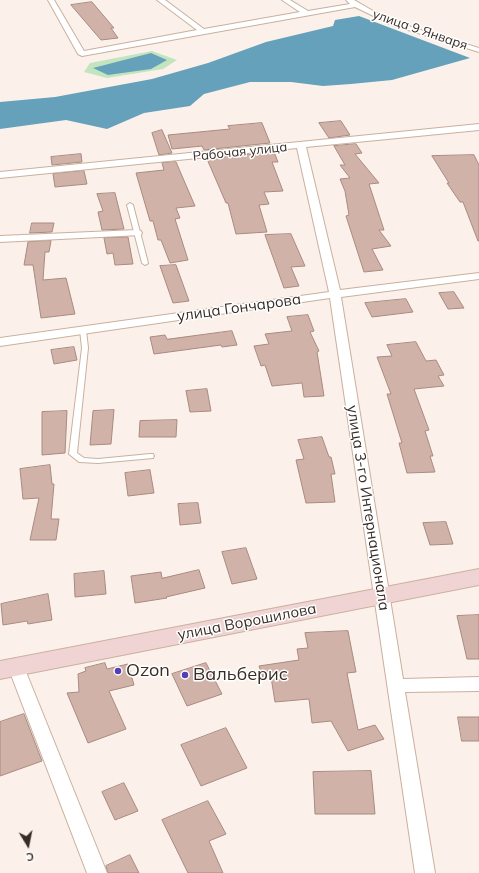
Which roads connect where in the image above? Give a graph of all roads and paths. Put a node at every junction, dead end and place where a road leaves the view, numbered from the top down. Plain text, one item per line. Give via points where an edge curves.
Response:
1 (51, 0) edge
2 (160, 0) edge
3 (285, 0) edge
4 (349, 0) edge
5 (359, 7) junction
6 (308, 14) junction
7 (203, 31) junction
8 (479, 50) edge
9 (478, 129) edge
10 (301, 146) junction
11 (0, 176) edge
12 (130, 205) dead end
13 (137, 233) junction
14 (0, 239) edge
15 (145, 263) dead end
16 (479, 276) edge
17 (335, 294) junction
18 (83, 330) junction
19 (0, 342) edge
20 (150, 456) dead end
21 (479, 577) edge
22 (382, 596) junction
23 (8, 669) edge
24 (479, 684) edge
25 (395, 686) junction
26 (97, 873) edge
27 (424, 873) edge

1 - 7 street via 82,54
2 - 7 street
3 - 6 street
4 - 5 street, улица 9 Января
5 - 6 street
5 - 8 street, улица 9 Января via 413,29
6 - 7 street
9 - 10 street, Рабочая улица
10 - 11 street, Рабочая улица
10 - 17 street, улица 3-го Интернационала
12 - 13 lane
13 - 14 street
13 - 15 lane
16 - 17 street, улица Гончарова
17 - 18 street, улица Гончарова
17 - 22 street, улица 3-го Интернационала
18 - 19 street, улица Гончарова
18 - 20 lane via 84,348 73,454 82,460 98,461
21 - 22 street, улица Ворошилова
22 - 23 street, улица Ворошилова
22 - 25 street, улица 3-го Интернационала
23 - 26 street, улица Ворошилова
24 - 25 street
25 - 27 street, улица 3-го Интернационала

